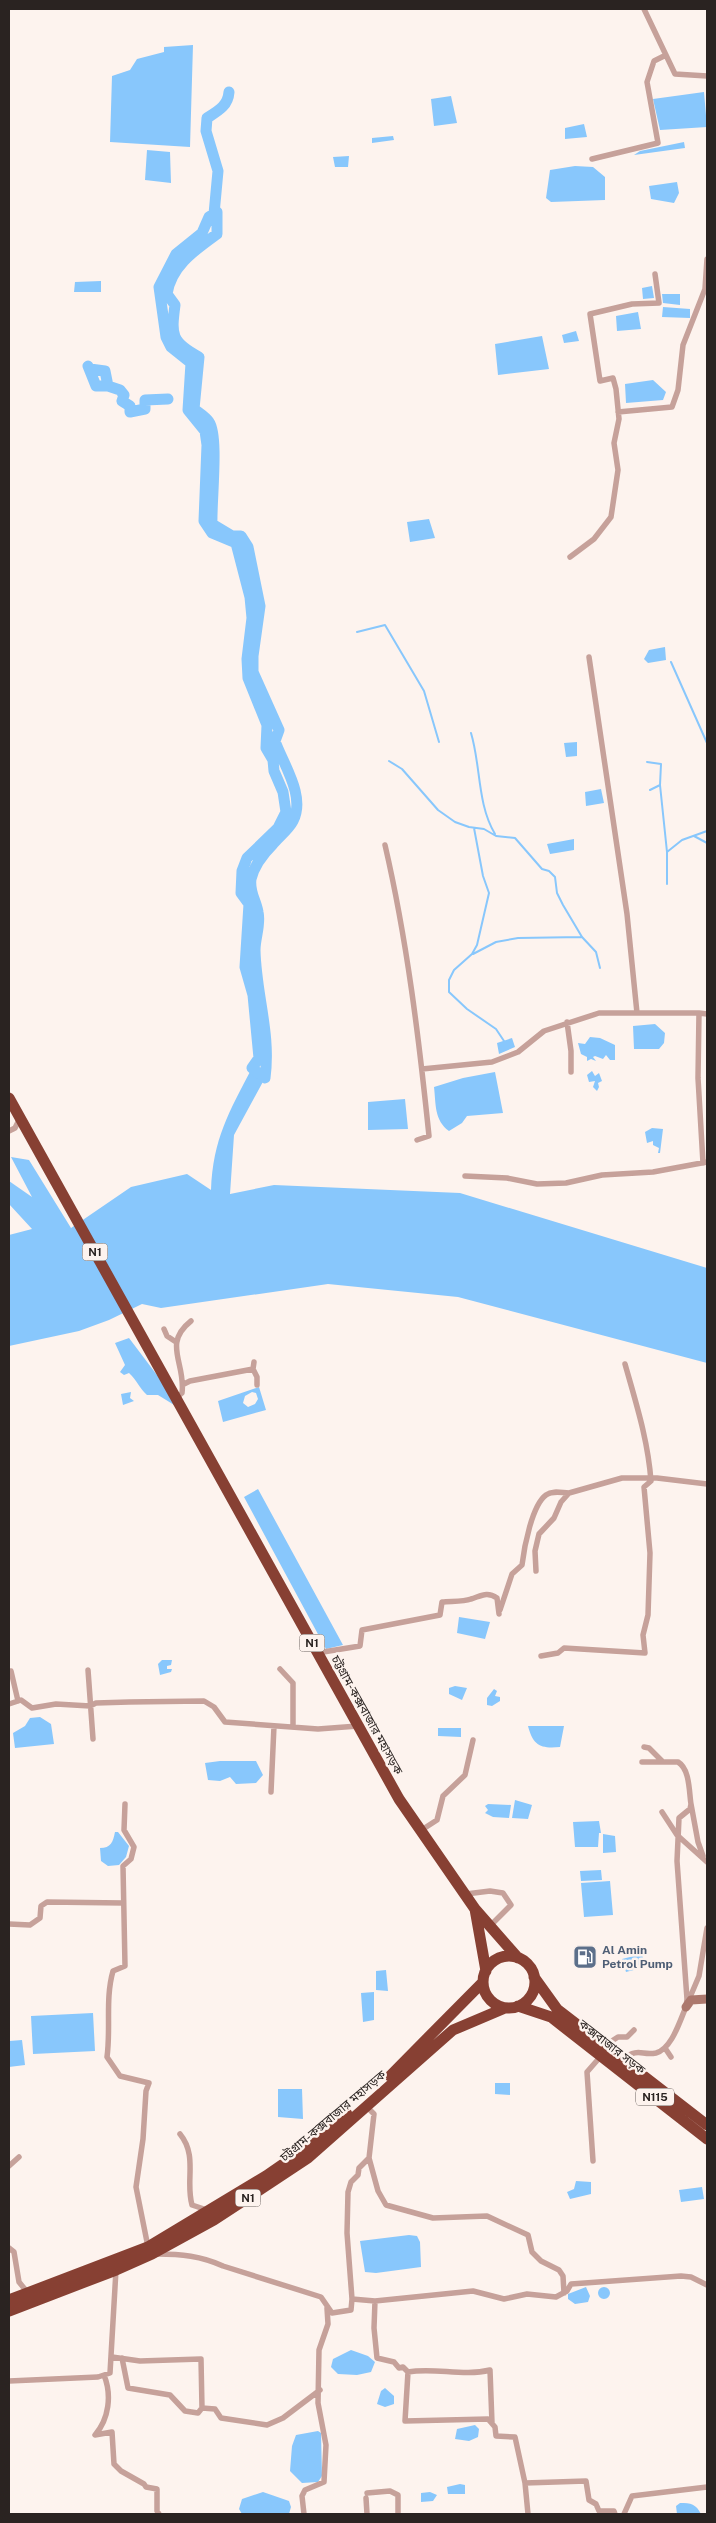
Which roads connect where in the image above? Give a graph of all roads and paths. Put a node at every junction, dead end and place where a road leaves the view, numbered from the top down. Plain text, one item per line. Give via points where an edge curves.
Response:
1 (644, 9) edge
2 (666, 55) junction
3 (707, 76) edge
4 (592, 159) dead end
5 (707, 258) edge
6 (654, 274) dead end
7 (618, 412) junction
8 (570, 557) dead end
9 (589, 657) dead end
10 (385, 845) dead end
11 (637, 1013) junction
12 (699, 1013) junction
13 (707, 1014) edge
14 (567, 1022) junction
15 (422, 1069) junction
16 (571, 1072) dead end
17 (9, 1098) edge
18 (20, 1118) junction
19 (9, 1131) edge
20 (417, 1140) dead end
21 (705, 1162) edge
22 (465, 1176) dead end
23 (191, 1321) dead end
24 (164, 1330) dead end
25 (176, 1342) junction
26 (254, 1362) dead end
27 (625, 1364) dead end
28 (253, 1369) junction
29 (184, 1384) junction
30 (257, 1385) dead end
31 (176, 1398) junction
32 (651, 1478) junction
33 (707, 1484) edge
34 (569, 1493) junction
35 (536, 1571) dead end
36 (317, 1653) junction
37 (541, 1656) dead end
38 (280, 1669) dead end
39 (11, 1670) dead end
40 (88, 1670) dead end
41 (18, 1701) junction
42 (9, 1704) edge
43 (90, 1706) junction
44 (32, 1708) junction
45 (30, 1716) dead end
46 (274, 1726) junction
47 (358, 1726) junction
48 (293, 1727) junction
49 (93, 1739) dead end
50 (473, 1740) dead end
51 (644, 1747) dead end
52 (662, 1761) junction
53 (642, 1762) dead end
54 (271, 1792) dead end
55 (125, 1804) dead end
56 (691, 1804) junction
57 (662, 1812) dead end
58 (420, 1831) junction
59 (678, 1836) junction
60 (706, 1860) edge
61 (466, 1894) junction
62 (123, 1902) junction
63 (475, 1909) junction
64 (9, 1924) edge
65 (491, 1925) junction
66 (707, 1928) edge
67 (518, 1958) junction
68 (484, 1976) junction
69 (534, 1977) junction
70 (707, 1999) edge
71 (518, 2006) junction
72 (686, 2007) junction
73 (505, 2008) junction
74 (634, 2030) dead end
75 (665, 2048) junction
76 (603, 2051) junction
77 (671, 2057) dead end
78 (622, 2059) junction
79 (367, 2107) junction
80 (707, 2125) edge
81 (180, 2134) dead end
82 (707, 2139) edge
83 (19, 2157) dead end
84 (369, 2158) junction
85 (593, 2161) dead end
86 (9, 2166) edge
87 (208, 2210) junction
88 (9, 2248) edge
89 (150, 2250) junction
90 (116, 2270) junction
91 (707, 2286) edge
92 (564, 2292) junction
93 (28, 2293) junction
94 (322, 2297) junction
95 (352, 2299) junction
96 (9, 2300) edge
97 (375, 2301) junction
98 (9, 2311) edge
99 (112, 2357) junction
100 (122, 2358) junction
101 (408, 2372) junction
102 (104, 2375) junction
103 (9, 2382) edge
104 (320, 2390) junction
105 (202, 2408) junction
106 (492, 2423) junction
107 (525, 2483) junction
108 (707, 2487) edge
109 (159, 2514) edge
110 (304, 2514) edge
111 (367, 2514) edge
112 (398, 2514) edge
113 (528, 2514) edge
114 (615, 2514) edge
115 (624, 2514) edge

1 - 2 street
2 - 3 street via 676,74
2 - 4 street via 654,61 647,82 658,143
5 - 7 street via 705,289 683,345 678,390 672,407
6 - 7 street via 659,303 632,304 590,314 600,380 613,378
7 - 8 street via 614,444 618,470 611,517 594,538
9 - 11 street via 627,914
10 - 15 street via 398,908
11 - 12 street
11 - 14 street via 599,1013
12 - 13 street
12 - 21 street via 698,1078
14 - 15 street via 544,1031 518,1052 492,1062
14 - 16 street via 571,1040
15 - 20 street via 429,1136
17 - 18 highway, N1
18 - 19 street via 15,1128
18 - 31 highway, চট্টগ্রাম-কক্সবাজার মহাসড়ক / N1
21 - 22 street via 653,1172 602,1175 566,1184
23 - 25 street via 180,1330
24 - 25 street
25 - 29 street
26 - 28 street
27 - 32 street via 641,1418
28 - 29 street
28 - 30 street
29 - 31 street via 182,1393
31 - 36 highway, চট্টগ্রাম-কক্সবাজার মহাসড়ক / N1
32 - 33 street
32 - 34 street via 622,1478
32 - 37 street via 644,1487 650,1553 648,1615 643,1635 645,1653 564,1648 558,1653
34 - 35 street via 554,1518 539,1534 535,1551
34 - 36 street via 552,1492 544,1496 526,1534 522,1565 512,1574 499,1614 497,1598 492,1594 479,1594 471,1599 442,1602 440,1614 362,1630 360,1646
36 - 47 highway, চট্টগ্রাম-কক্সবাজার মহাসড়ক / N1
38 - 48 street via 293,1683
39 - 41 street
40 - 43 street
41 - 42 street
41 - 44 street
43 - 44 street via 56,1704
43 - 46 street via 96,1703 204,1701 214,1707 225,1722
43 - 49 street
44 - 45 street
46 - 48 street
46 - 54 street
47 - 48 street
47 - 58 highway, চট্টগ্রাম-কক্সবাজার মহাসড়ক / N1
50 - 58 street via 464,1778 443,1796 437,1820
51 - 52 street
52 - 53 street
52 - 56 street via 682,1764
55 - 62 street via 124,1830 134,1847 131,1859 123,1866
56 - 59 street via 690,1809 678,1818
56 - 60 street via 698,1842
57 - 59 street
58 - 61 highway, চট্টগ্রাম-কক্সবাজার মহাসড়ক / N1
59 - 60 street
59 - 72 street
61 - 63 highway, চট্টগ্রাম-কক্সবাজার মহাসড়ক / N1
61 - 65 street via 503,1893 511,1905
62 - 64 street via 47,1902 41,1906 40,1918 30,1925
62 - 89 street via 124,1966 113,1971 108,1989 110,2037 107,2057 120,2076 149,2083 136,2187
63 - 65 highway, চট্টগ্রাম-কক্সবাজার মহাসড়ক / N1
63 - 68 highway, চট্টগ্রাম-কক্সবাজার মহাসড়ক / N1
65 - 67 highway, চট্টগ্রাম-কক্সবাজার মহাসড়ক / N1
66 - 72 street via 699,1976
67 - 68 highway via 499,1958
67 - 69 highway via 530,1967
68 - 73 highway via 489,1999
68 - 87 highway, চট্টগ্রাম-কক্সবাজার মহাসড়ক / N1 via 394,2072 305,2149 230,2200
69 - 71 highway via 532,1994
69 - 76 highway, কক্সবাজার সড়ক / N115 via 557,2009
70 - 72 street via 691,2000
71 - 73 highway
71 - 76 highway, কক্সবাজার সড়ক / N115 via 552,2017
72 - 75 street
73 - 79 highway, চট্টগ্রাম-কক্সবাজার মহাসড়ক / N1 via 454,2030
74 - 76 street via 627,2037 618,2037
75 - 77 street
75 - 78 street via 654,2053 635,2052
76 - 78 highway, কক্সবাজার সড়ক / N115
76 - 82 highway, কক্সবাজার সড়ক / N115
76 - 85 street via 587,2072
78 - 80 highway, কক্সবাজার সড়ক / N115
79 - 84 street via 374,2114
79 - 89 highway, চট্টগ্রাম-কক্সবাজার মহাসড়ক / N1 via 308,2158 270,2184 214,2220
81 - 87 street via 188,2149 192,2204
83 - 86 street
84 - 92 street via 378,2191 386,2204 434,2218 487,2216 528,2236 532,2252 563,2276
84 - 95 street via 359,2168 348,2192 347,2233
87 - 89 highway, চট্টগ্রাম-কক্সবাজার মহাসড়ক / N1
88 - 93 street via 14,2252 19,2282
89 - 90 highway, চট্টগ্রাম-কক্সবাজার মহাসড়ক / N1
89 - 93 highway, চট্টগ্রাম-কক্সবাজার মহাসড়ক / N1
89 - 94 street via 189,2254
90 - 98 highway, চট্টগ্রাম-কক্সবাজার মহাসড়ক / N1
90 - 99 street
91 - 92 street via 692,2277 654,2277 571,2284
92 - 97 street via 556,2296 527,2294 504,2299 473,2291
93 - 96 highway, চট্টগ্রাম-কক্সবাজার মহাসড়ক / N1
94 - 95 street via 332,2314 351,2310
94 - 104 street via 328,2309 328,2324 319,2350
95 - 97 street
97 - 101 street via 377,2358 394,2362
99 - 100 street
99 - 102 street via 110,2373
100 - 105 street via 128,2388 170,2395 185,2411 198,2413
100 - 105 street via 148,2361 200,2359
101 - 106 street via 453,2370 475,2374 490,2370
101 - 106 street via 405,2421 488,2420
102 - 103 street
102 - 109 street via 109,2388 108,2406 103,2425 94,2434 112,2432 114,2464 146,2487 157,2489
104 - 105 street via 283,2418 267,2425 221,2418 216,2409
104 - 110 street via 318,2403 326,2445 324,2482 305,2490 302,2496
106 - 107 street via 496,2436 511,2436 518,2440
107 - 113 street
107 - 114 street via 586,2481 589,2500 599,2511 614,2511
108 - 115 street via 632,2496
111 - 112 street via 367,2495 390,2491 398,2495

